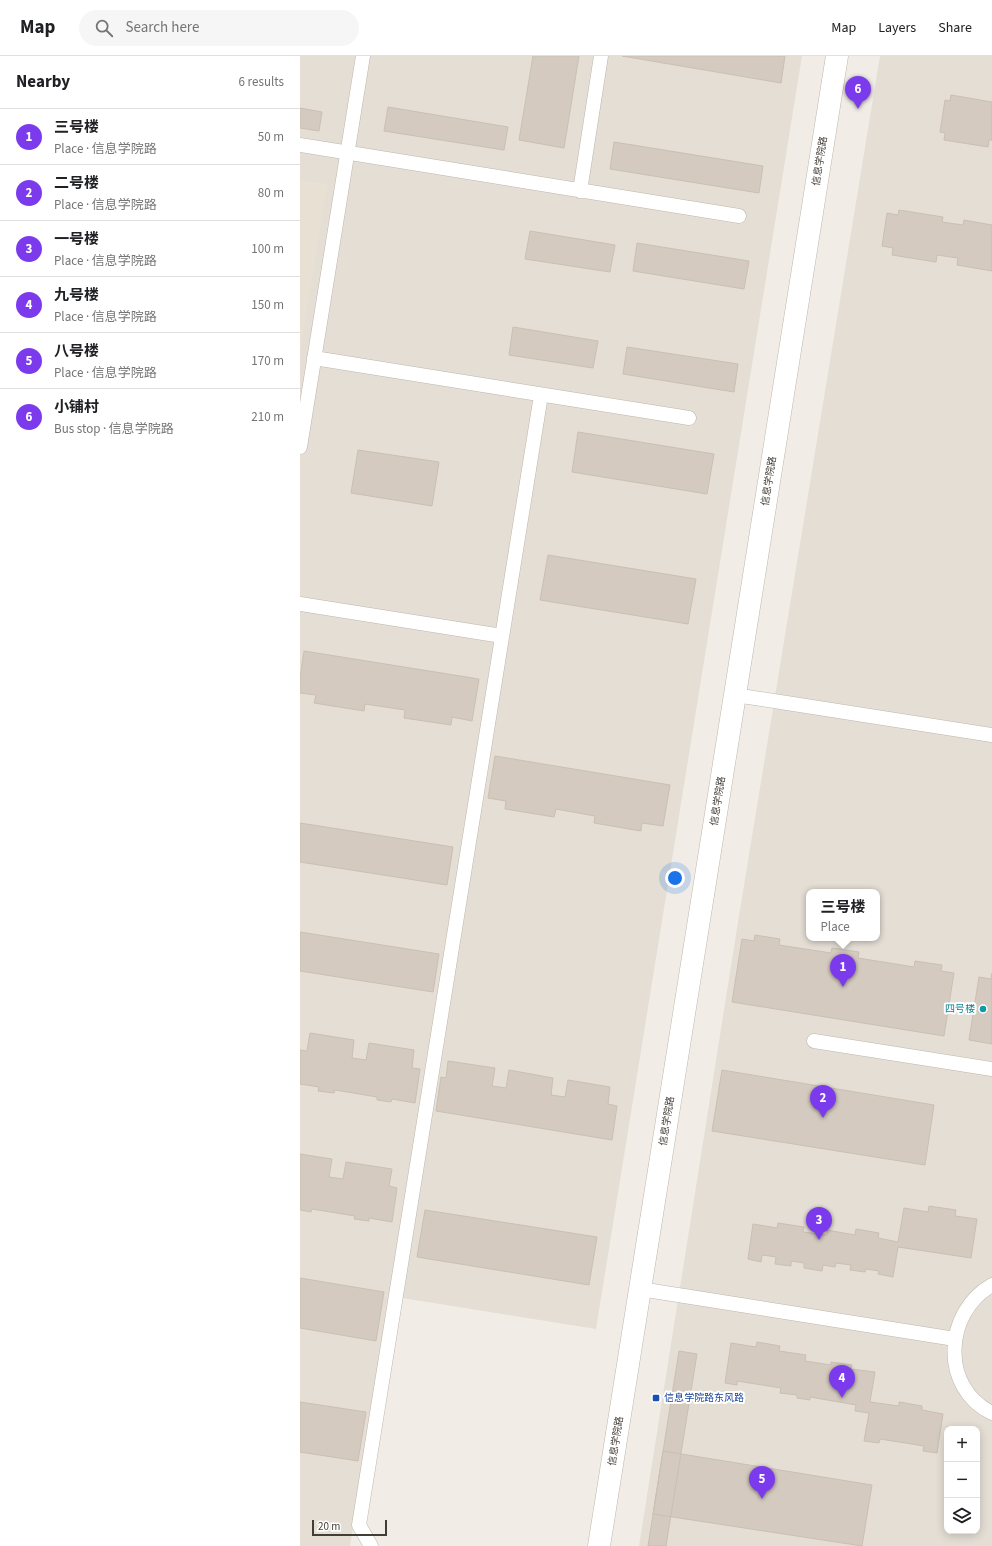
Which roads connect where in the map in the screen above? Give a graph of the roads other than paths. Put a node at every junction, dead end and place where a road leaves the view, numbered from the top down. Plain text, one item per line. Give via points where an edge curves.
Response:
1 (363, 56) edge
2 (601, 56) edge
3 (837, 56) edge
4 (300, 145) edge
5 (348, 153) junction
6 (580, 191) junction
7 (739, 216) dead end
8 (314, 358) junction
9 (541, 395) junction
10 (689, 418) dead end
11 (300, 447) edge
12 (300, 604) edge
13 (502, 636) junction
14 (735, 695) junction
15 (992, 735) edge
16 (814, 1041) dead end
17 (992, 1069) edge
18 (992, 1285) edge
19 (640, 1289) junction
20 (955, 1339) junction
21 (992, 1413) edge
22 (371, 1546) edge
23 (599, 1546) edge

1 - 5 lane
2 - 6 lane
3 - 14 street, 信息学院路
4 - 5 lane
5 - 6 lane
5 - 8 lane
6 - 7 lane
8 - 9 lane
8 - 11 lane
9 - 10 lane
9 - 13 lane
12 - 13 lane
13 - 22 lane via 359,1525
14 - 15 lane
14 - 19 street, 信息学院路
16 - 17 lane
18 - 20 lane via 977,1295 966,1308
19 - 20 lane
19 - 23 street, 信息学院路
20 - 21 lane via 954,1356 965,1387 975,1400

